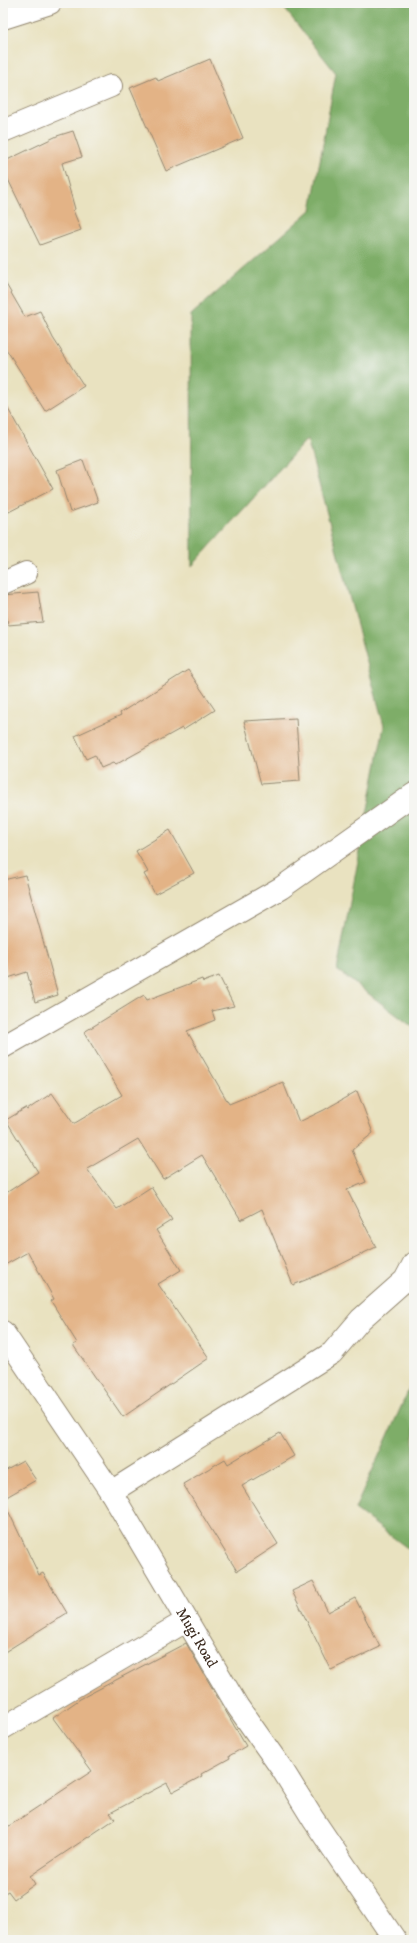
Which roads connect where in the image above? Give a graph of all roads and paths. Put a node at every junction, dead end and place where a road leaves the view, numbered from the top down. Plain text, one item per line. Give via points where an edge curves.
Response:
1 (50, 3) edge
2 (3, 18) edge
3 (111, 86) dead end
4 (3, 131) edge
5 (26, 573) dead end
6 (3, 583) edge
7 (414, 794) edge
8 (3, 1047) edge
9 (414, 1263) edge
10 (3, 1332) edge
11 (111, 1492) junction
12 (186, 1621) junction
13 (3, 1728) edge
14 (395, 1940) edge

1 - 2 street
3 - 4 street
5 - 6 street
7 - 8 street via 281,888
9 - 11 street via 405,1280 360,1319 332,1353
10 - 11 street, Mugi Road
11 - 12 street, Mugi Road
12 - 13 street
12 - 14 street, Mugi Road via 238,1707

